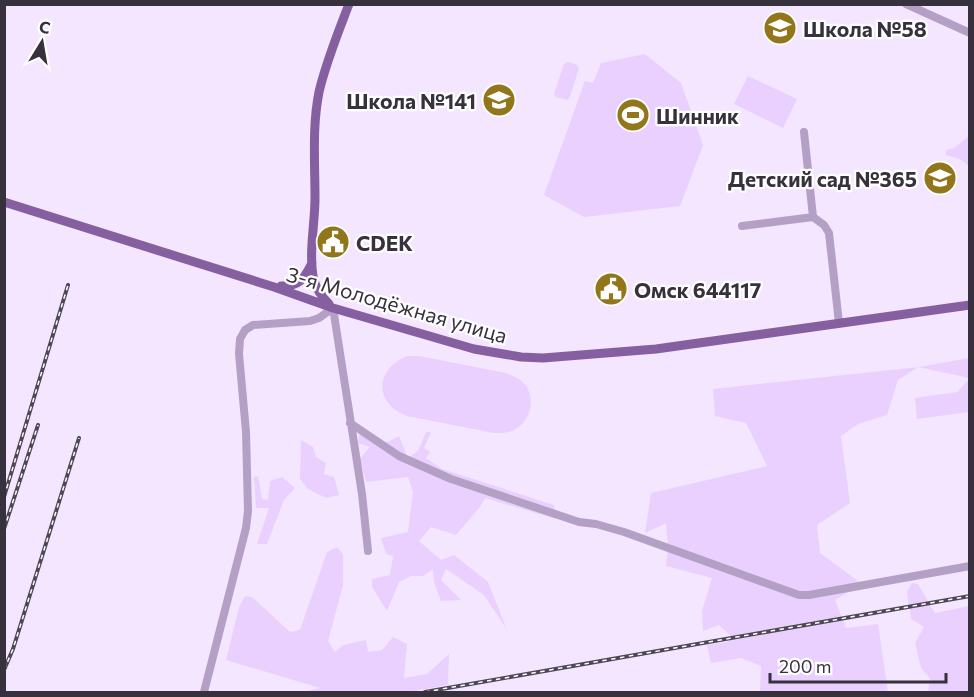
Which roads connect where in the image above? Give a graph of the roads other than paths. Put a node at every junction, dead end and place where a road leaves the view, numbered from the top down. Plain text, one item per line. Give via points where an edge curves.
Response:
1 (349, 4) edge
2 (906, 4) edge
3 (969, 33) edge
4 (804, 132) dead end
5 (4, 202) edge
6 (813, 217) junction
7 (742, 226) dead end
8 (312, 263) junction
9 (274, 287) junction
10 (969, 305) edge
11 (333, 308) junction
12 (839, 323) junction
13 (350, 423) junction
14 (368, 551) dead end
15 (969, 566) edge
16 (204, 693) edge

1 - 8 main road via 318,99
2 - 3 street
4 - 6 street
5 - 9 main road, 3-я Молодёжная улица
6 - 7 street
6 - 12 street via 829,233
8 - 9 main road via 301,282
8 - 11 main road via 318,291
9 - 11 main road, 3-я Молодёжная улица
10 - 12 main road, 3-я Молодёжная улица
11 - 12 main road, 3-я Молодёжная улица via 474,349 543,358 656,349
11 - 13 street
11 - 16 street via 310,321 253,325 240,339 247,520
13 - 14 street
13 - 15 street via 399,456 451,479 579,522 624,532 799,595

